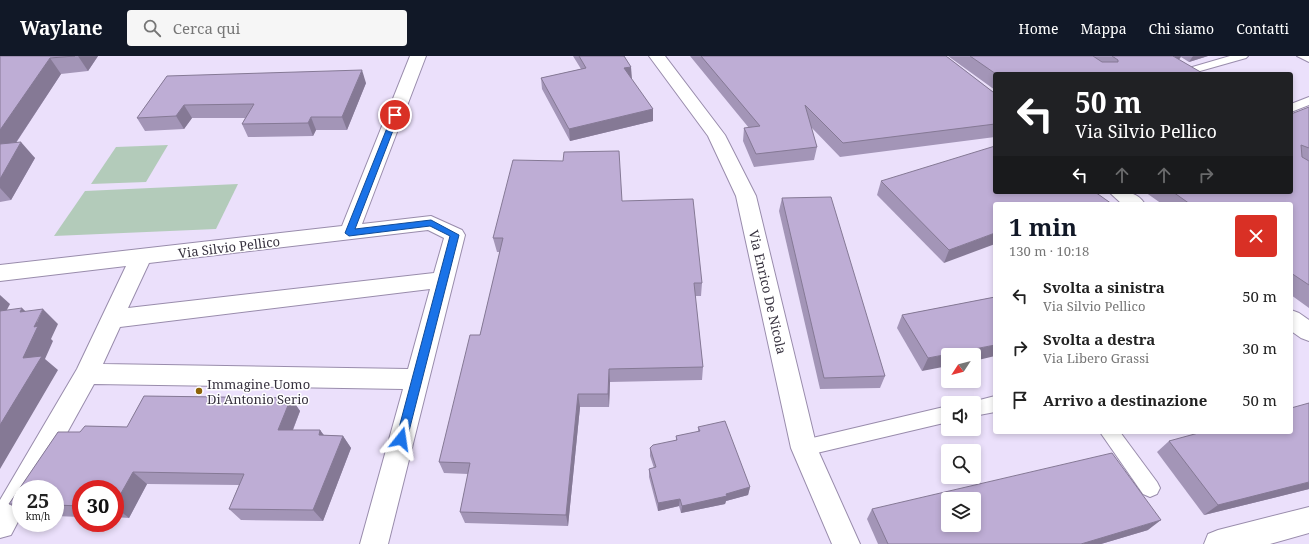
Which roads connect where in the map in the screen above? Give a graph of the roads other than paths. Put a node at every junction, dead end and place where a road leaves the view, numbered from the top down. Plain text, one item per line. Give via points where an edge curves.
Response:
1 (418, 56) edge
2 (657, 56) edge
3 (1242, 56) edge
4 (1303, 56) edge
5 (1309, 59) edge
6 (1181, 63) edge
7 (1196, 72) edge
8 (1309, 101) edge
9 (1293, 107) edge
10 (1122, 194) edge
11 (1132, 202) edge
12 (349, 233) junction
13 (141, 257) junction
14 (0, 273) edge
15 (443, 280) junction
16 (112, 319) junction
17 (1293, 320) edge
18 (1309, 332) edge
19 (87, 374) junction
20 (417, 380) junction
21 (993, 404) edge
22 (981, 407) edge
23 (941, 416) edge
24 (1110, 434) edge
25 (804, 448) junction
26 (27, 480) edge
27 (1150, 488) dead end
28 (12, 506) edge
29 (1309, 520) edge
30 (0, 528) edge
31 (374, 544) edge
32 (846, 544) edge
33 (1218, 544) edge

1 - 12 street
2 - 25 street, Via Enrico De Nicola via 716,135 746,196
3 - 7 lane
4 - 5 lane
6 - 7 lane
8 - 9 lane
10 - 11 street
12 - 13 street, Via Silvio Pellico
12 - 15 street, Via Silvio Pellico via 431,223 454,235
13 - 14 street, Via Silvio Pellico
13 - 16 street
15 - 16 street
15 - 20 street
16 - 19 street
17 - 18 street
19 - 20 street
19 - 26 street
20 - 31 street
21 - 22 lane
23 - 25 lane
24 - 27 lane
25 - 32 street, Via Enrico De Nicola
28 - 30 street
29 - 33 street

